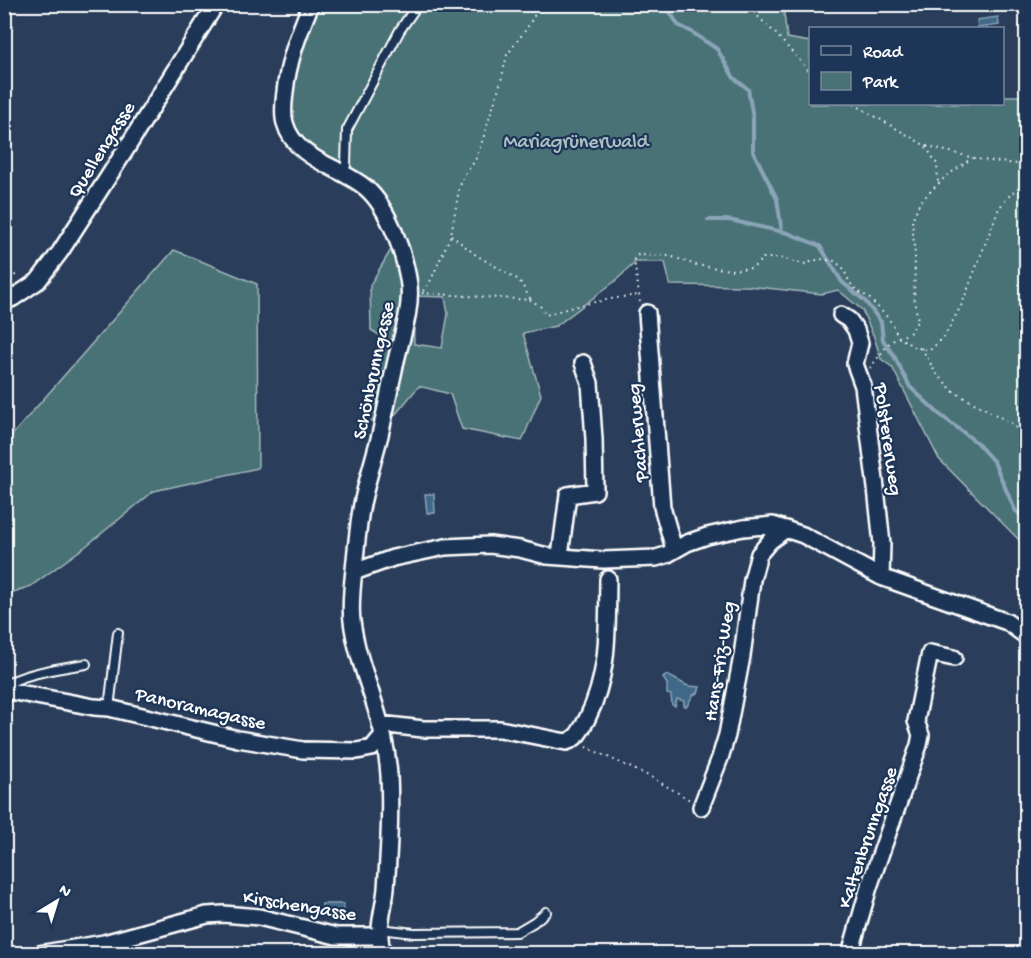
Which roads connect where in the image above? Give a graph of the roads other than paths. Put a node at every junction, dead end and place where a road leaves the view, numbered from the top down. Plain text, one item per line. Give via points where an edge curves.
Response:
1 (216, 4) edge
2 (311, 4) edge
3 (418, 4) edge
4 (342, 173) junction
5 (4, 302) edge
6 (644, 309) road end
7 (841, 315) dead end
8 (583, 363) dead end
9 (786, 529) junction
10 (674, 549) junction
11 (560, 556) junction
12 (354, 572) junction
13 (880, 577) junction
14 (608, 579) dead end
15 (118, 633) dead end
16 (1026, 636) edge
17 (954, 658) dead end
18 (86, 664) dead end
19 (4, 688) edge
20 (109, 708) junction
21 (382, 729) junction
22 (701, 807) road end
23 (546, 912) dead end
24 (380, 933) junction
25 (38, 954) edge
26 (382, 954) edge
27 (850, 954) edge

1 - 5 street, Quellengasse via 60,252 38,281
2 - 4 street, Schönbrunngasse via 286,75 285,122 299,147
3 - 4 lane via 347,130 346,165
4 - 12 street, Schönbrunngasse via 368,190 391,222 409,288 409,308 362,506
6 - 10 street, Pachlerweg via 662,507
7 - 13 street, Polstererweg via 856,330 860,343 855,364 863,386 882,544
8 - 11 street via 590,383 595,491 568,495
9 - 10 street via 773,525 743,528
9 - 13 street
9 - 22 street, Hans-Friz-Weg via 759,554 727,735
10 - 11 street via 656,558 603,560
11 - 12 street via 490,545 446,547 393,558
12 - 21 street, Schönbrunngasse via 352,620
13 - 16 street via 1007,622
14 - 21 street via 607,645 601,683 590,713 573,740 566,742 500,729
15 - 20 lane
17 - 27 street, Kaltenbrunngasse via 930,653 916,721 921,735 919,745
18 - 19 lane via 12,680
19 - 20 street, Panoramagasse
20 - 21 street, Panoramagasse via 238,739 303,750 372,748
21 - 24 street, Schönbrunngasse via 390,809
23 - 24 lane via 517,932
24 - 25 street, Kirschengasse via 336,936 259,917 207,915 104,943
24 - 26 street, Schönbrunngasse

